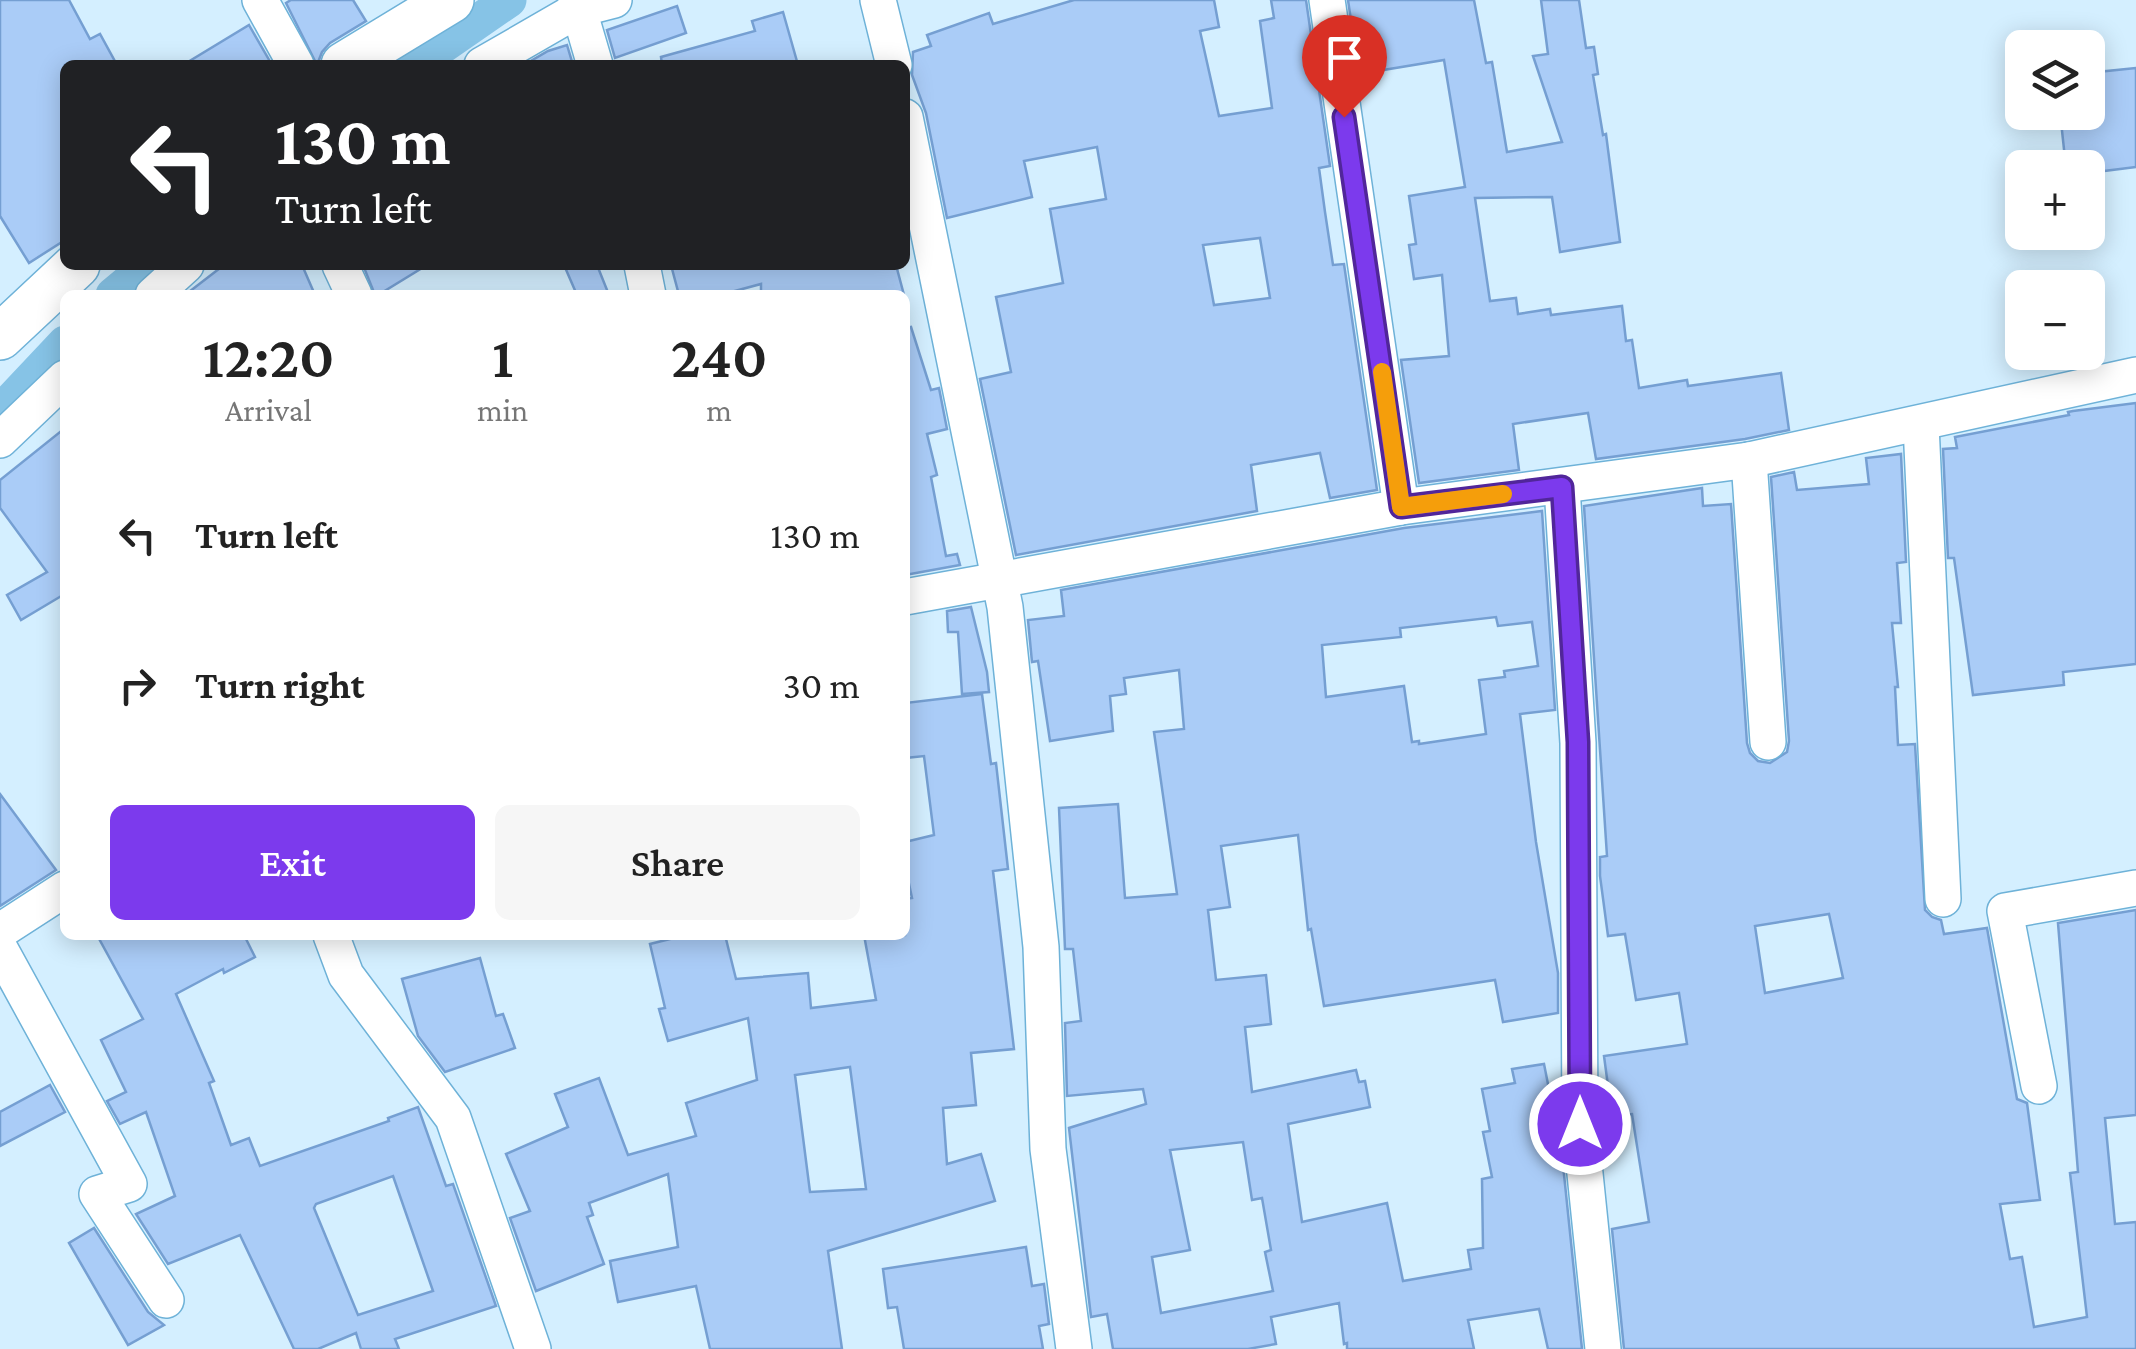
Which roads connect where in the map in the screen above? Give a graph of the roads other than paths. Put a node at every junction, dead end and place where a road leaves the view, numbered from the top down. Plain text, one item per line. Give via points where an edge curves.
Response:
1 (260, 0) edge
2 (451, 0) edge
3 (614, 0) edge
4 (878, 0) edge
5 (1327, 0) edge
6 (578, 5) edge
7 (293, 60) edge
8 (352, 60) edge
9 (490, 60) edge
10 (594, 60) edge
11 (893, 60) edge
12 (910, 142) edge
13 (71, 270) edge
14 (180, 270) edge
15 (158, 290) edge
16 (5, 320) edge
17 (2136, 375) edge
18 (60, 383) edge
19 (1921, 424) junction
20 (0, 440) edge
21 (1749, 460) junction
22 (1562, 487) junction
23 (1401, 507) junction
24 (998, 578) junction
25 (910, 596) edge
26 (1768, 742) dead end
27 (2136, 888) edge
28 (60, 892) edge
29 (1943, 899) dead end
30 (0, 931) edge
31 (333, 940) edge
32 (0, 949) edge
33 (2039, 1086) dead end
34 (166, 1300) dead end
35 (533, 1349) edge
36 (1074, 1349) edge
37 (1602, 1349) edge

1 - 7 street
2 - 8 street
3 - 6 street
4 - 11 street
5 - 23 street
6 - 9 street
6 - 10 street
12 - 24 street
13 - 16 street
14 - 15 street
17 - 19 street
18 - 20 street
19 - 21 street
19 - 29 street
21 - 22 street
21 - 26 street
22 - 23 street
22 - 37 street via 1578,742 1580,1124
23 - 24 street
24 - 25 street
24 - 36 street via 1041,947 1048,1149
27 - 33 street via 2005,912
28 - 30 street
31 - 35 street via 346,975 453,1118
32 - 34 street via 129,1184 97,1194

